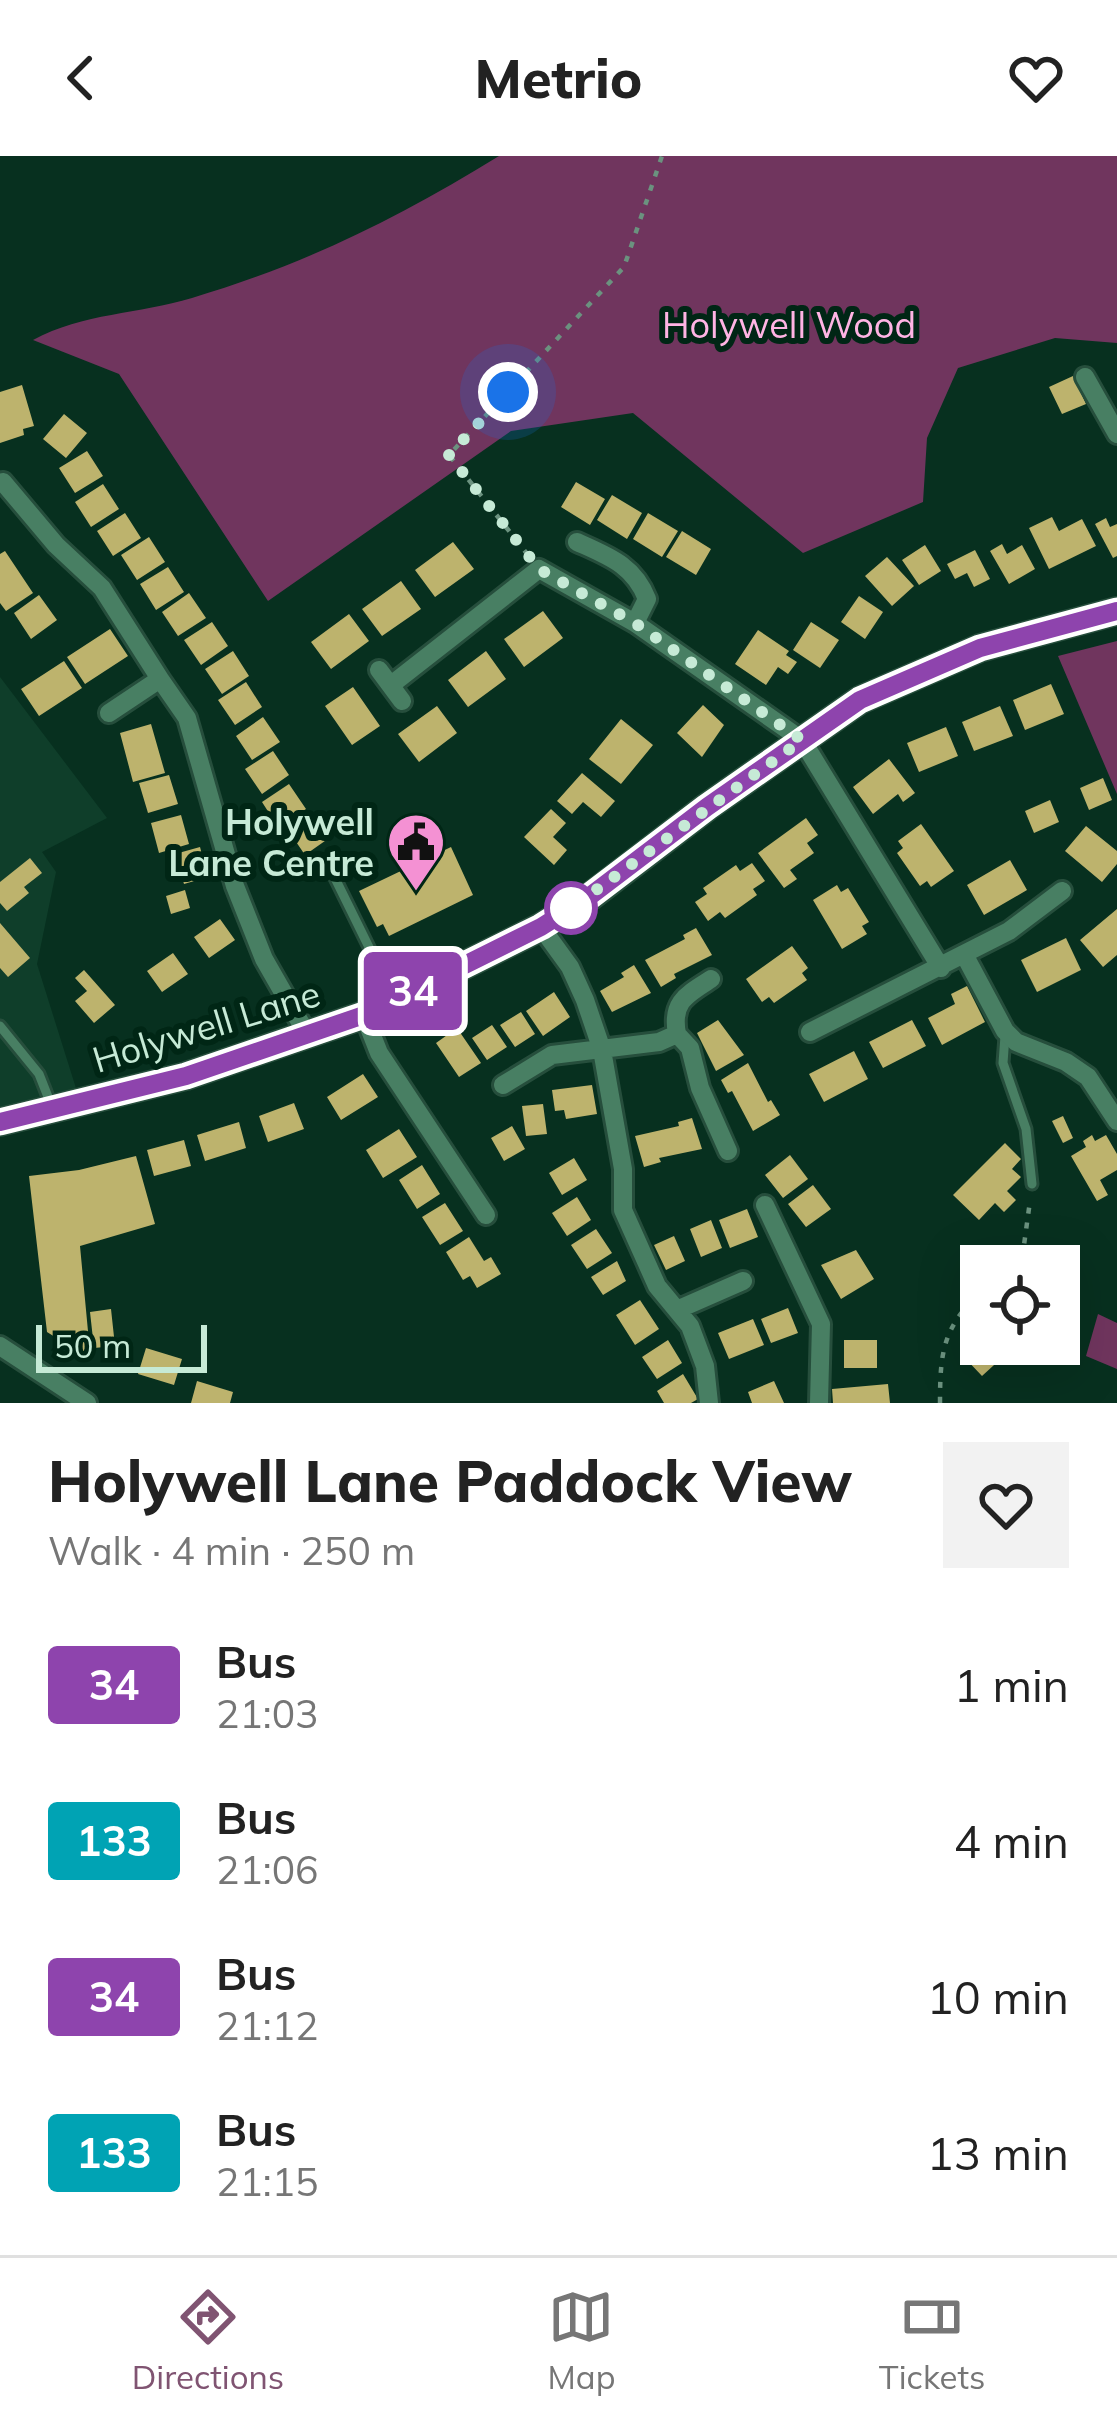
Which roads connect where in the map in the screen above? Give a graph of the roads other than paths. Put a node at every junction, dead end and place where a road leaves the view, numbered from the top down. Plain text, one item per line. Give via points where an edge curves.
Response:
1 (1085, 377) dead end
2 (1117, 434) edge
3 (2, 482) edge
4 (577, 542) dead end
5 (1117, 611) edge
6 (635, 623) junction
7 (160, 679) junction
8 (390, 686) dead end
9 (109, 713) dead end
10 (802, 740) junction
11 (332, 870) dead end
12 (1062, 891) dead end
13 (541, 927) junction
14 (965, 956) junction
15 (941, 968) junction
16 (711, 980) dead end
17 (395, 1000) junction
18 (364, 1015) junction
19 (0, 1026) edge
20 (1005, 1030) junction
21 (810, 1032) dead end
22 (677, 1034) junction
23 (308, 1036) junction
24 (602, 1050) junction
25 (503, 1085) dead end
26 (52, 1107) junction
27 (1117, 1121) edge
28 (0, 1122) edge
29 (728, 1151) dead end
30 (1032, 1184) road end
31 (765, 1205) dead end
32 (486, 1215) dead end
33 (743, 1281) dead end
34 (679, 1309) junction
35 (0, 1346) edge
36 (87, 1403) edge
37 (710, 1403) edge
38 (819, 1403) edge

1 - 2 street
3 - 7 street via 102,588
4 - 6 street via 619,560 640,581 646,599
5 - 10 main road, Holywell Lane via 980,648 860,700
6 - 8 street via 539,569
6 - 10 street
7 - 9 street
7 - 23 street via 187,718 264,959
10 - 13 main road, Holywell Lane
10 - 15 street
11 - 17 lane
12 - 14 street
13 - 17 main road, Holywell Lane
13 - 24 street via 570,967
14 - 15 street
14 - 20 street
15 - 21 street
16 - 22 street via 680,999
17 - 18 main road, Holywell Lane
18 - 23 main road, Holywell Lane
18 - 32 street via 380,1053
19 - 26 lane via 39,1074
20 - 27 street via 1088,1077
20 - 30 lane via 1003,1063 1025,1129
22 - 24 street
22 - 29 street via 690,1048
23 - 26 main road, Holywell Lane
24 - 25 street via 552,1055
24 - 34 street via 623,1210 657,1286
26 - 28 main road, Holywell Lane
31 - 38 street via 821,1324
33 - 34 street
34 - 37 street via 705,1366
35 - 36 street

